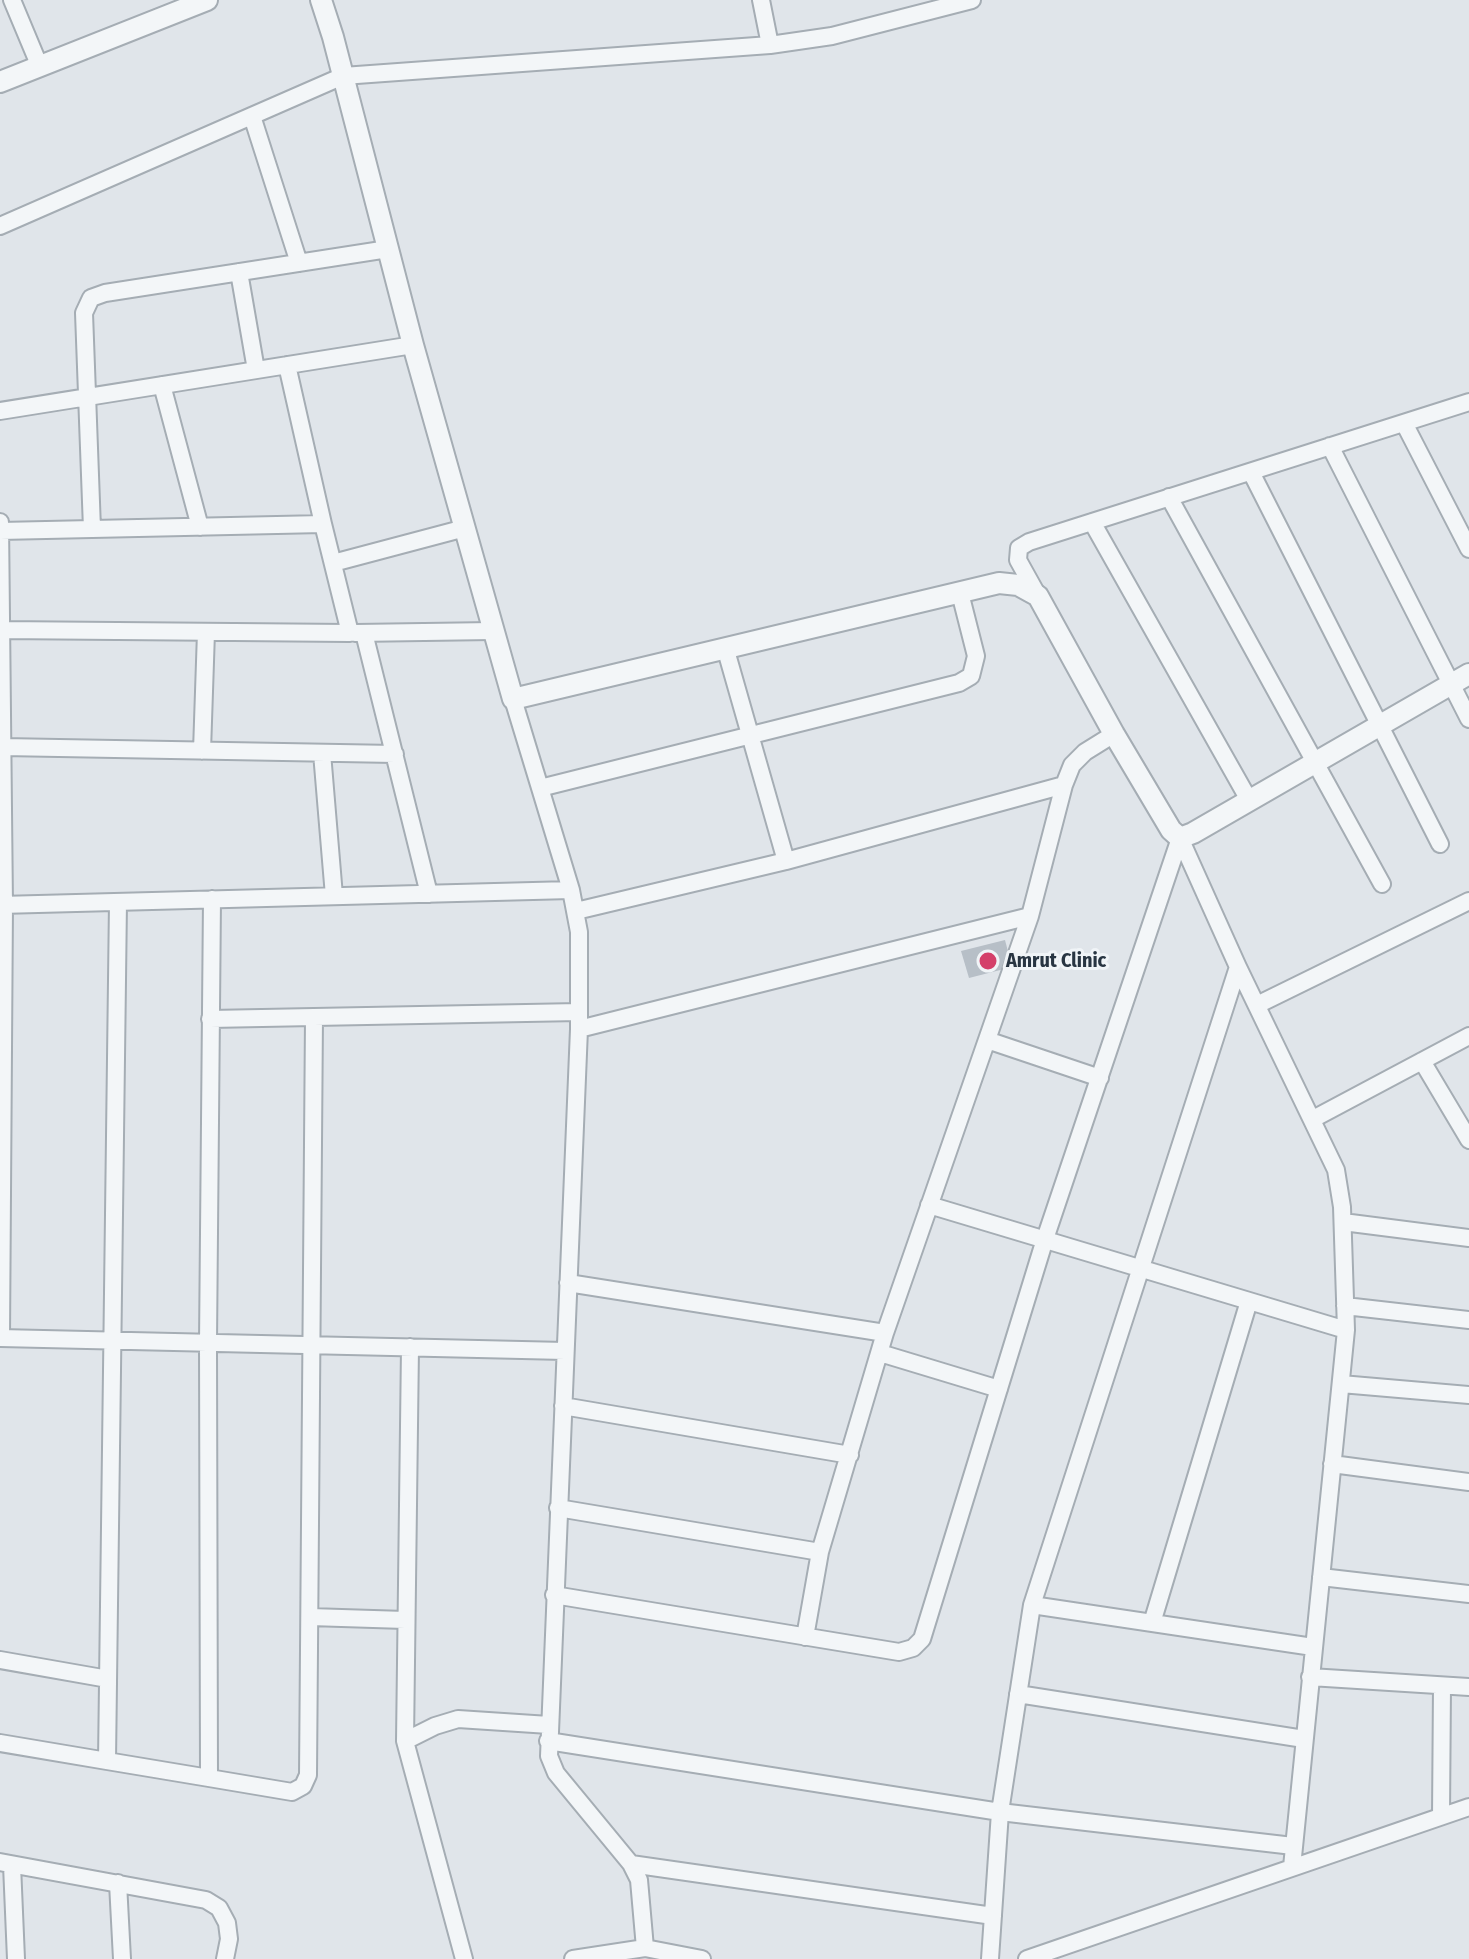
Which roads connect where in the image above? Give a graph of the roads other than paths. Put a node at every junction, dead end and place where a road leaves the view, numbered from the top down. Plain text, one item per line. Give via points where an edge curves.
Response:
1 (12, 0) edge
2 (207, 0) edge
3 (321, 0) edge
4 (761, 0) edge
5 (972, 0) edge
6 (770, 45) junction
7 (40, 67) junction
8 (343, 76) junction
9 (0, 82) edge
10 (252, 116) junction
11 (0, 226) edge
12 (388, 249) junction
13 (299, 263) junction
14 (239, 272) junction
15 (413, 345) junction
16 (287, 365) junction
17 (256, 370) junction
18 (162, 385) junction
19 (86, 397) junction
20 (1469, 402) edge
21 (0, 411) edge
22 (1404, 423) junction
23 (1330, 446) junction
24 (1251, 472) junction
25 (1169, 497) junction
26 (0, 522) edge
27 (1092, 522) junction
28 (323, 524) junction
29 (200, 527) junction
30 (465, 528) junction
31 (92, 529) junction
32 (0, 531) edge
33 (1469, 549) edge
34 (333, 563) junction
35 (960, 593) junction
36 (1038, 596) junction
37 (2, 630) edge
38 (493, 631) junction
39 (206, 632) junction
40 (357, 633) junction
41 (725, 647) junction
42 (1460, 679) edge
43 (513, 699) junction
44 (1469, 719) edge
45 (1377, 725) junction
46 (750, 734) junction
47 (1114, 734) junction
48 (3, 747) junction
49 (202, 751) junction
50 (322, 753) junction
51 (395, 754) junction
52 (1315, 762) junction
53 (1064, 785) junction
54 (540, 788) junction
55 (1249, 800) junction
56 (1180, 838) junction
57 (1440, 844) dead end
58 (786, 861) junction
59 (1382, 884) dead end
60 (571, 890) junction
61 (429, 894) junction
62 (334, 896) junction
63 (212, 899) junction
64 (1469, 901) edge
65 (118, 902) junction
66 (2, 905) edge
67 (576, 911) junction
68 (1030, 916) junction
69 (1238, 967) junction
70 (1257, 1005) junction
71 (314, 1017) junction
72 (210, 1019) junction
73 (579, 1020) junction
74 (1469, 1036) edge
75 (987, 1040) junction
76 (1422, 1061) junction
77 (1100, 1078) junction
78 (1313, 1119) junction
79 (1469, 1140) edge
80 (929, 1205) junction
81 (1343, 1222) junction
82 (1469, 1238) edge
83 (1045, 1239) junction
84 (1139, 1267) junction
85 (568, 1283) junction
86 (1249, 1301) junction
87 (1345, 1306) junction
88 (1469, 1320) edge
89 (1346, 1330) junction
90 (885, 1333) junction
91 (0, 1338) edge
92 (112, 1341) junction
93 (208, 1343) junction
94 (312, 1345) junction
95 (410, 1347) junction
96 (565, 1351) junction
97 (880, 1353) junction
98 (1341, 1384) junction
99 (999, 1389) junction
100 (1469, 1395) edge
101 (563, 1406) junction
102 (850, 1455) junction
103 (1332, 1464) junction
104 (1469, 1482) edge
105 (558, 1508) junction
106 (820, 1552) junction
107 (1321, 1577) junction
108 (1469, 1594) edge
109 (554, 1595) junction
110 (1032, 1605) junction
111 (310, 1617) junction
112 (405, 1620) junction
113 (1152, 1623) junction
114 (805, 1637) junction
115 (1313, 1647) junction
116 (0, 1660) edge
117 (1310, 1677) junction
118 (108, 1679) junction
119 (1442, 1686) junction
120 (1469, 1687) edge
121 (1018, 1694) junction
122 (549, 1733) junction
123 (1304, 1739) junction
124 (405, 1741) junction
125 (0, 1743) edge
126 (107, 1761) junction
127 (209, 1778) junction
128 (1469, 1807) edge
129 (1000, 1812) junction
130 (1441, 1816) junction
131 (1293, 1846) junction
132 (6, 1864) edge
133 (631, 1864) junction
134 (1292, 1867) junction
135 (118, 1883) junction
136 (993, 1916) junction
137 (645, 1948) junction
138 (16, 1959) edge
139 (122, 1959) edge
140 (225, 1959) edge
141 (464, 1959) edge
142 (573, 1959) edge
143 (699, 1959) edge
144 (990, 1959) edge
145 (1027, 1959) edge

1 - 7 street
2 - 7 street
3 - 8 street
4 - 6 street
5 - 6 street via 832,36
6 - 8 street
7 - 9 street
8 - 10 street
8 - 12 street
10 - 11 street
10 - 13 street
12 - 13 street
12 - 15 street
13 - 14 street
14 - 17 street
14 - 19 street via 91,298 84,313
15 - 16 street
15 - 30 street
16 - 17 street
16 - 28 street
17 - 18 street
18 - 19 street
18 - 29 street
19 - 21 street
19 - 31 street
20 - 22 street
22 - 23 street
22 - 33 street
23 - 24 street
23 - 42 street
24 - 25 street
24 - 45 street
25 - 27 street
25 - 52 street
26 - 32 street
27 - 36 street via 1019,548 1018,560
27 - 55 street
28 - 29 street
28 - 34 street
29 - 31 street
30 - 34 street
30 - 38 street
31 - 32 street
32 - 37 street
34 - 40 street
35 - 36 street via 999,583 1018,585
35 - 41 street
35 - 46 street via 976,656 971,676
36 - 47 street
37 - 39 street
37 - 48 street
38 - 40 street
38 - 43 street
39 - 40 street
39 - 49 street
40 - 51 street
41 - 43 street
41 - 46 street
42 - 44 street
42 - 45 street
43 - 54 street
45 - 52 street
45 - 57 street
46 - 54 street
46 - 58 street
47 - 53 street via 1072,765
47 - 56 street
48 - 49 street
48 - 66 street
49 - 50 street
50 - 51 street
50 - 62 street
51 - 61 street
52 - 55 street
52 - 59 street
53 - 58 street
53 - 68 street
54 - 60 street
55 - 56 street
56 - 69 street
56 - 77 street
58 - 67 street
60 - 61 street
60 - 67 street
61 - 62 street
62 - 63 street
63 - 65 street
63 - 72 street
64 - 70 street
65 - 66 street
65 - 92 street
66 - 91 street
67 - 73 street
68 - 73 street
68 - 75 street
69 - 70 street
69 - 84 street
70 - 78 street
71 - 72 street
71 - 73 street
71 - 94 street
72 - 93 street
73 - 85 street
74 - 76 street
75 - 77 street
75 - 80 street
76 - 78 street
76 - 79 street
77 - 83 street
78 - 81 street via 1336,1170
80 - 83 street
80 - 90 street
81 - 82 street
81 - 87 street
83 - 84 street
83 - 99 street
84 - 86 street
84 - 110 street
85 - 90 street
85 - 96 street
86 - 89 street
86 - 113 street
87 - 88 street
87 - 89 street
89 - 98 street
90 - 97 street
91 - 92 street
92 - 93 street
92 - 118 street
93 - 94 street
93 - 127 street
94 - 95 street
94 - 111 street
95 - 96 street
95 - 112 street
96 - 101 street
97 - 99 street
97 - 102 street
98 - 100 street
98 - 103 street
99 - 114 street via 922,1639 899,1652
101 - 102 street
101 - 105 street
102 - 106 street
103 - 104 street
103 - 107 street
105 - 106 street
105 - 109 street
106 - 114 street
107 - 108 street
107 - 115 street
109 - 114 street
109 - 122 street
110 - 113 street
110 - 121 street
111 - 112 street
111 - 127 street via 308,1775 303,1786 292,1792
112 - 124 street
113 - 115 street
115 - 117 street
116 - 118 street
117 - 119 street
117 - 123 street
118 - 126 street
119 - 120 street
119 - 130 street
121 - 123 street
121 - 129 street
122 - 124 street via 458,1719
122 - 129 street
122 - 133 street via 556,1773
123 - 131 street
124 - 141 street
125 - 126 street
126 - 127 street
128 - 130 street
129 - 131 street
129 - 136 street
130 - 134 street
131 - 134 street
132 - 135 street
132 - 138 street
133 - 136 street
133 - 137 street via 639,1880
134 - 145 street
135 - 139 street
135 - 140 street via 206,1900 219,1908 229,1939
136 - 144 street
137 - 142 street
137 - 143 street

